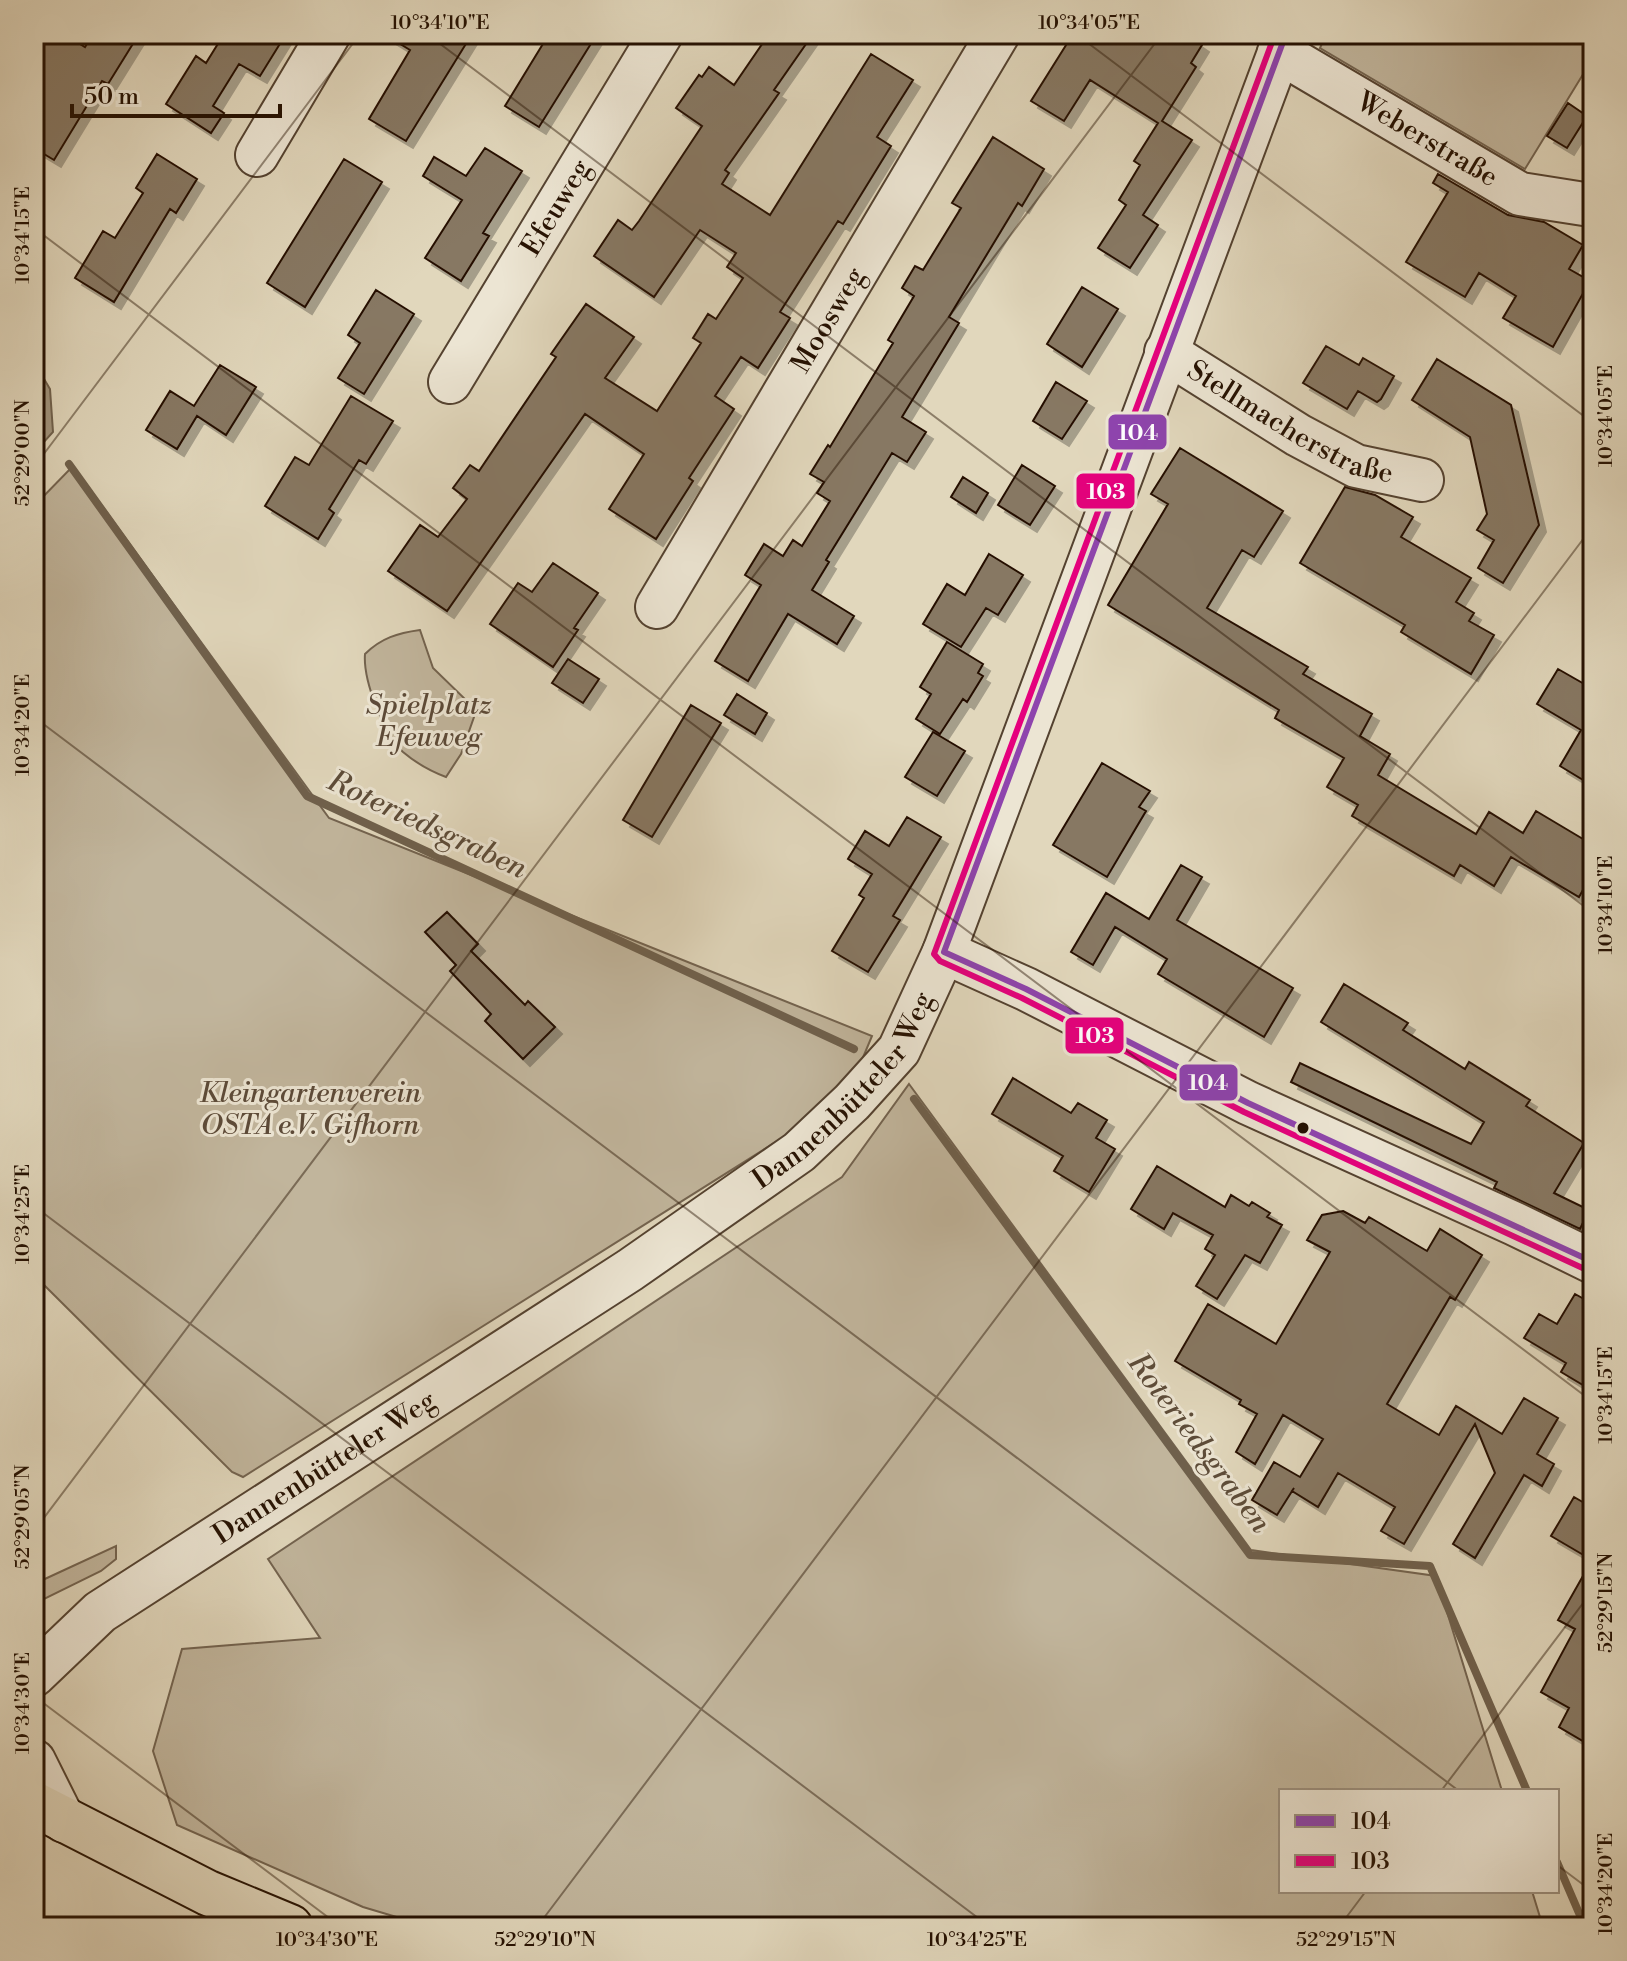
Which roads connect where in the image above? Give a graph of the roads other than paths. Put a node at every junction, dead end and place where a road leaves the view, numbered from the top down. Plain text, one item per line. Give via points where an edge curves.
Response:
1 (329, 34) edge
2 (661, 34) edge
3 (998, 34) edge
4 (1280, 40) edge
5 (257, 155) dead end
6 (1584, 204) dead end
7 (1166, 352) junction
8 (450, 382) dead end
9 (1422, 480) dead end
10 (657, 607) dead end
11 (944, 952) junction
12 (1593, 1262) edge
13 (35, 1668) edge
14 (34, 1761) edge
15 (49, 1812) edge
16 (290, 1927) edge

1 - 5 street
2 - 8 street, Efeuweg
3 - 10 street, Moosweg
4 - 6 street, Weberstraße via 1520,194
4 - 7 street, Dannenbütteler Weg
7 - 9 street, Stellmacherstraße via 1356,466
7 - 11 street, Dannenbütteler Weg
11 - 12 street via 1248,1103
11 - 13 street, Dannenbütteler Weg via 899,1050 799,1152 630,1270 100,1612
14 - 15 street
15 - 16 main road via 208,1893

